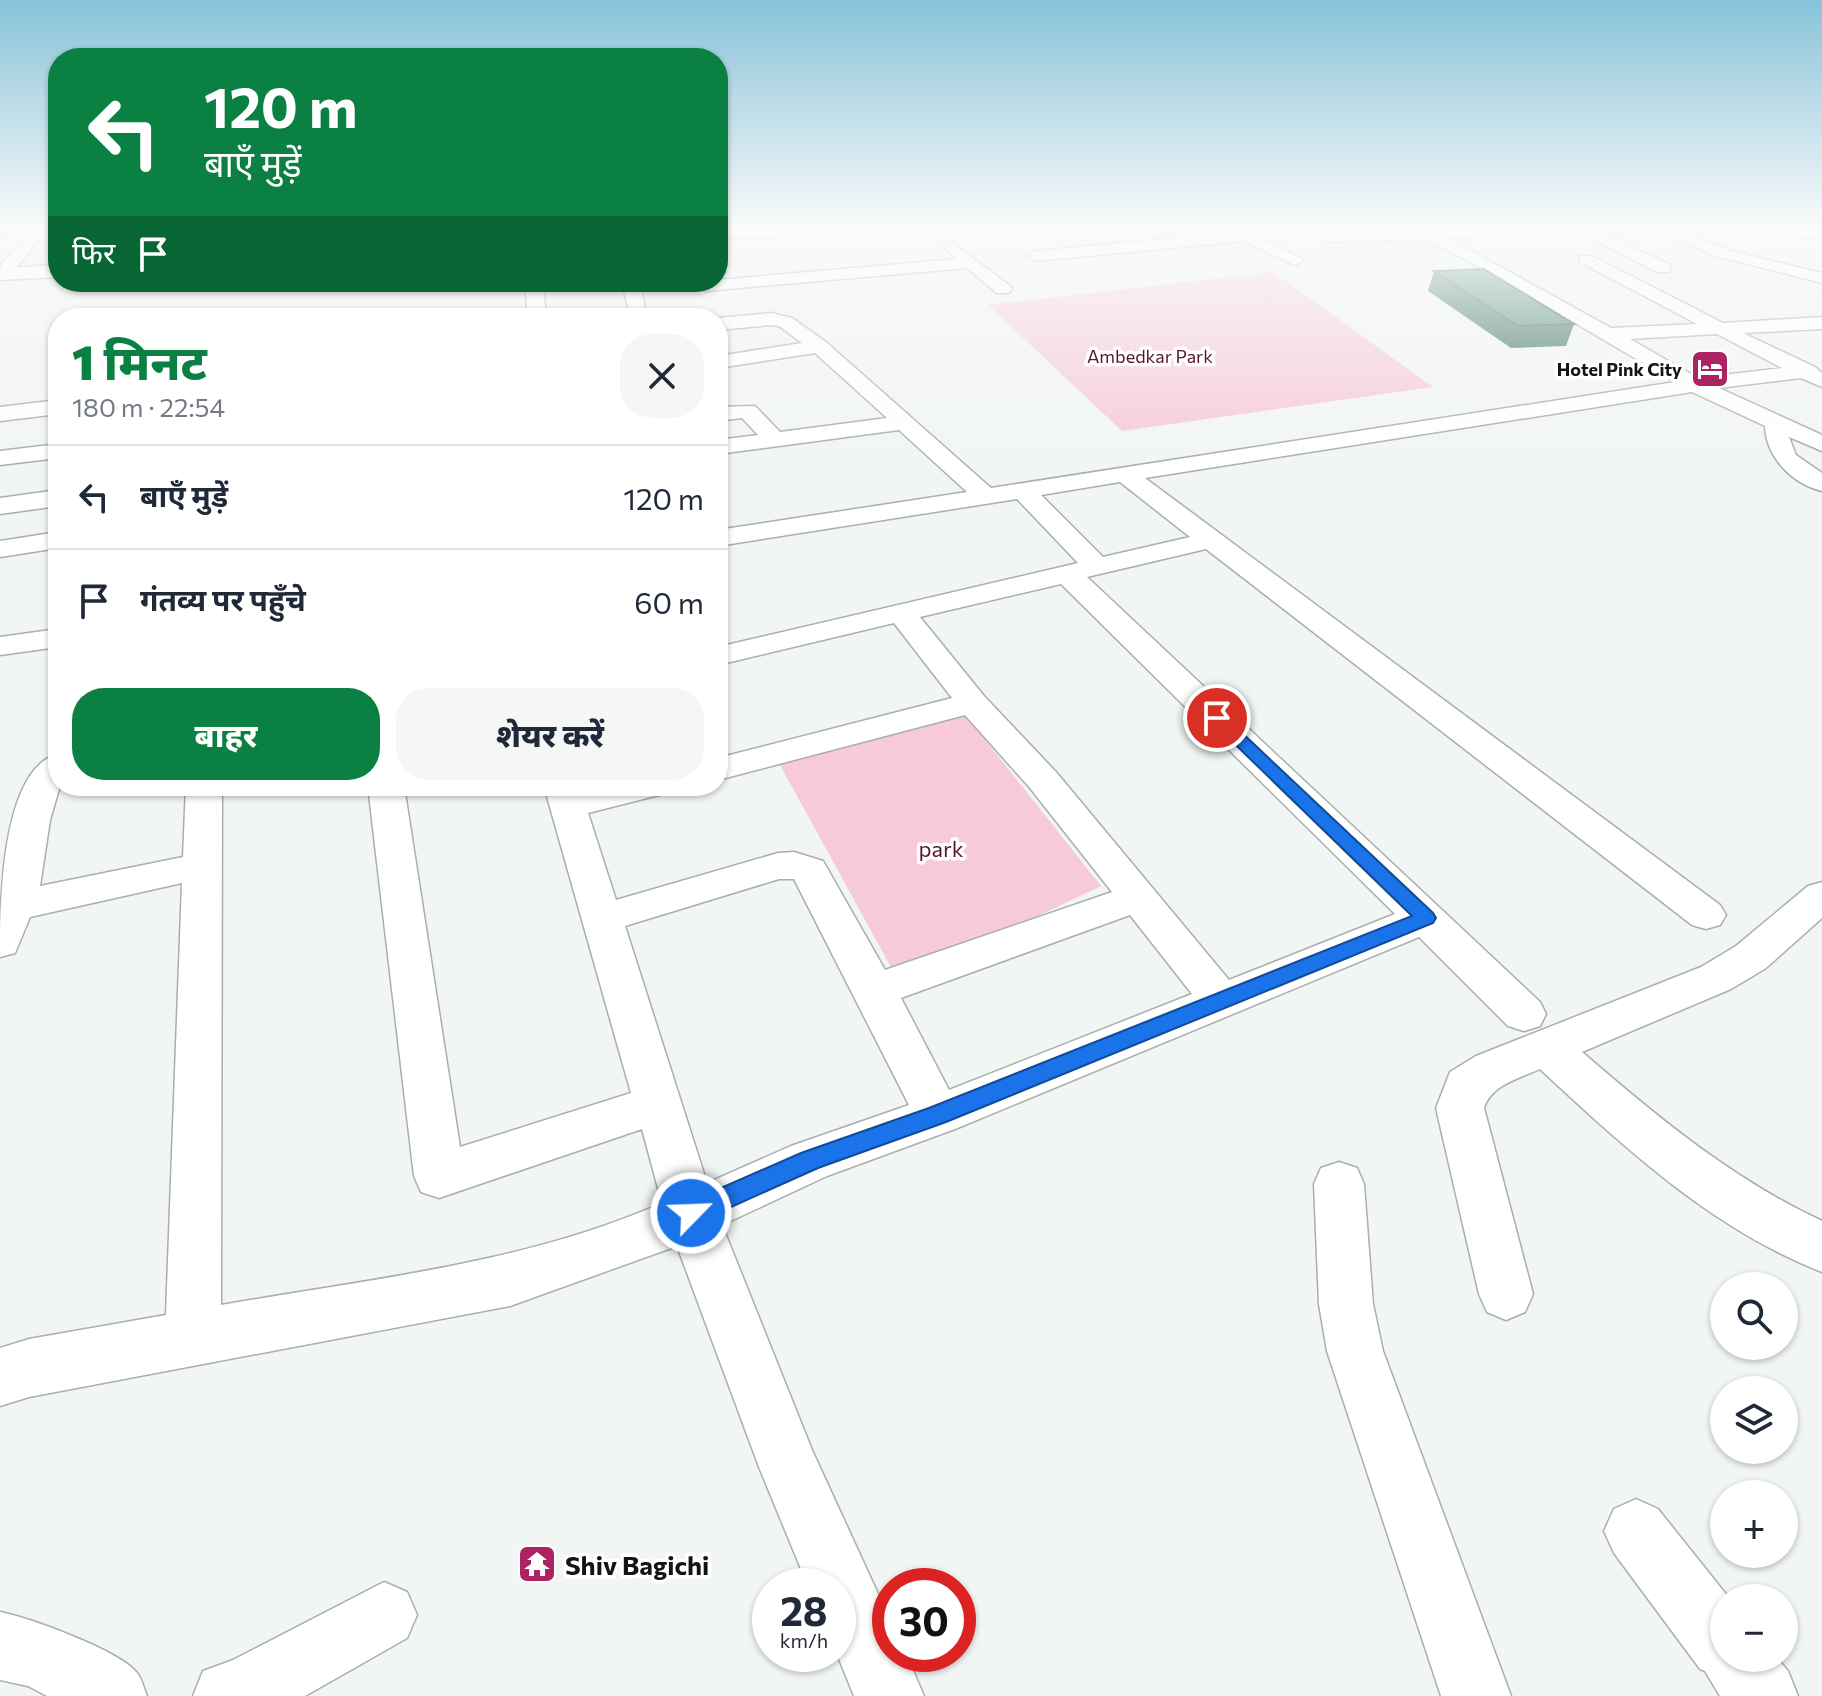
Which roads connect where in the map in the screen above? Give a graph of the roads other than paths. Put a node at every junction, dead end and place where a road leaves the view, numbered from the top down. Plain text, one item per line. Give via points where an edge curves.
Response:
1 (1556, 303) edge
2 (1671, 303) edge
3 (728, 323) edge
4 (1822, 323) edge
5 (1719, 328) junction
6 (1611, 334) junction
7 (819, 346) junction
8 (728, 360) edge
9 (1812, 370) edge
10 (1822, 381) edge
11 (1695, 385) junction
12 (48, 408) edge
13 (728, 413) edge
14 (0, 414) edge
15 (1776, 422) junction
16 (903, 423) junction
17 (774, 439) junction
18 (1822, 444) edge
19 (728, 446) edge
20 (48, 452) edge
21 (0, 458) edge
22 (1124, 474) junction
23 (1822, 484) edge
24 (1022, 490) junction
25 (986, 496) junction
26 (48, 499) edge
27 (0, 506) edge
28 (728, 536) edge
29 (1210, 540) junction
30 (48, 542) edge
31 (0, 549) edge
32 (1083, 571) junction
33 (902, 614) junction
34 (48, 639) edge
35 (0, 646) edge
36 (728, 654) edge
37 (972, 703) junction
38 (728, 766) edge
39 (48, 774) edge
40 (204, 796) edge
41 (387, 796) edge
42 (566, 796) edge
43 (202, 866) junction
44 (1822, 896) edge
45 (1136, 898) junction
46 (9, 905) edge
47 (1706, 915) dead end
48 (603, 918) junction
49 (1426, 918) junction
50 (875, 990) junction
51 (1220, 999) junction
52 (1535, 1030) junction
53 (658, 1104) junction
54 (938, 1115) junction
55 (1339, 1184) dead end
56 (691, 1213) junction
57 (1822, 1247) edge
58 (1506, 1294) dead end
59 (193, 1337) junction
60 (0, 1377) edge
61 (1636, 1531) dead end
62 (384, 1615) dead end
63 (1710, 1627) edge
64 (0, 1646) edge
65 (1745, 1672) edge
66 (112, 1696) edge
67 (228, 1696) edge
68 (889, 1696) edge
69 (1476, 1696) edge
70 (1763, 1696) edge

1 - 6 street
2 - 5 street
3 - 7 street via 785,322
4 - 5 street
5 - 6 street
5 - 9 street
6 - 11 street
7 - 8 street
7 - 16 street
9 - 10 street
9 - 11 street
11 - 15 street
11 - 22 street
12 - 14 street
13 - 17 street via 747,411
15 - 18 street
15 - 23 street via 1781,452
16 - 17 street
16 - 25 street
17 - 19 street
20 - 21 street
22 - 24 street
22 - 29 street
24 - 25 street
24 - 32 street
25 - 28 street
26 - 27 street
29 - 32 street
29 - 47 street
30 - 31 street
32 - 33 street
32 - 49 street
33 - 36 street
33 - 37 street
34 - 35 street
37 - 38 street
37 - 45 street via 1043,780
39 - 46 street via 36,800
40 - 43 street
41 - 53 street via 439,1176
42 - 48 street
43 - 46 street
43 - 59 street
44 - 52 street via 1751,957 1716,978
45 - 50 street
45 - 51 street
48 - 50 street via 794,865 809,870
48 - 53 street
49 - 51 street
49 - 52 street
50 - 54 street
51 - 54 street
52 - 57 street via 1655,1145 1724,1195
52 - 58 street via 1467,1086 1460,1108
53 - 56 street
54 - 56 street via 809,1161
55 - 69 street via 1346,1304 1355,1351
56 - 59 street via 644,1236 510,1280
56 - 68 street via 789,1467
59 - 60 street
61 - 63 street
62 - 67 street
64 - 66 street via 53,1660
65 - 70 street

